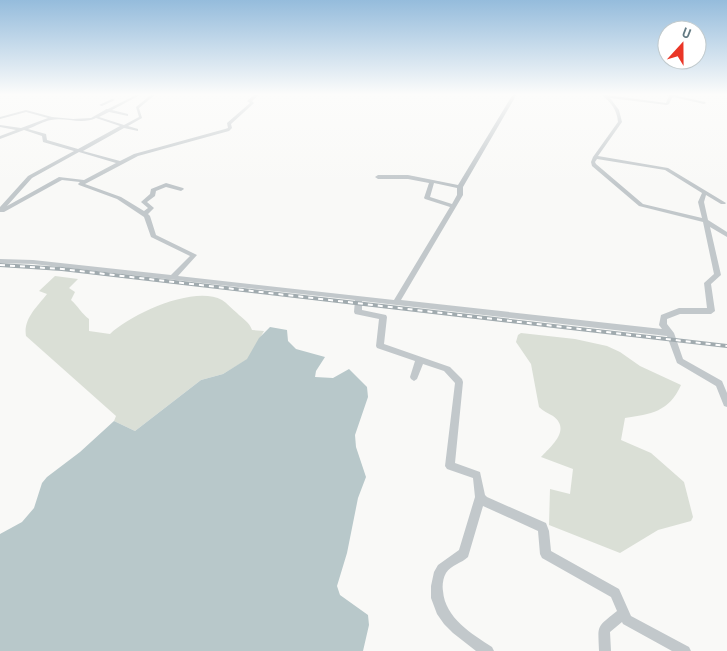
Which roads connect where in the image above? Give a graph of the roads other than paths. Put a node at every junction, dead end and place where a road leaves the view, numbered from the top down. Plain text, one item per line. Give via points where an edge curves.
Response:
1 (35, 124) edge
2 (118, 124) edge
3 (130, 124) edge
4 (229, 124) edge
5 (497, 124) edge
6 (618, 124) edge
7 (2, 126) dead end
8 (126, 127) junction
9 (23, 129) junction
10 (136, 130) dead end
11 (0, 138) edge
12 (78, 150) junction
13 (595, 157) junction
14 (120, 163) junction
15 (378, 177) dead end
16 (82, 181) junction
17 (431, 183) junction
18 (460, 187) junction
19 (181, 189) dead end
20 (704, 193) junction
21 (723, 203) dead end
22 (451, 206) junction
23 (0, 211) edge
24 (144, 214) junction
25 (705, 221) junction
26 (727, 235) edge
27 (0, 261) edge
28 (723, 277) edge
29 (172, 278) junction
30 (359, 298) junction
31 (396, 302) junction
32 (670, 333) junction
33 (420, 360) junction
34 (414, 376) dead end
35 (727, 402) edge
36 (480, 497) junction
37 (622, 614) junction
38 (488, 651) edge
39 (605, 651) edge
40 (685, 651) edge

1 - 9 street
2 - 8 street
3 - 8 street
4 - 14 street via 230,128 225,131 160,147
5 - 18 street
6 - 13 street
7 - 9 street
8 - 10 street
8 - 12 street
9 - 11 street
9 - 12 street via 44,135 45,142
12 - 14 street
12 - 23 street via 26,180
13 - 20 street via 666,169
13 - 25 street via 594,165 637,203
14 - 16 street
15 - 17 street via 405,177
16 - 23 street via 61,178
16 - 24 street via 82,186 119,198
17 - 18 street
17 - 22 street via 427,198
18 - 22 street via 460,194
19 - 24 street via 166,185 153,190 153,195 144,202 151,208
20 - 21 street
20 - 25 street via 701,200
22 - 31 street
24 - 29 street via 153,236 194,255
25 - 26 street
25 - 28 street
27 - 29 street
28 - 32 street via 707,283 711,311 666,314 663,325
29 - 30 street
30 - 31 street
30 - 33 street via 358,312 383,317 380,346
31 - 32 street
32 - 35 street via 680,361 719,384
33 - 34 street
33 - 36 street via 447,369 458,382 449,465 477,475
36 - 37 street via 488,505 542,527 546,554 615,593
36 - 38 street via 464,554 440,572 438,592 439,604 448,620 468,639
37 - 39 street via 604,629
37 - 40 street via 640,629

